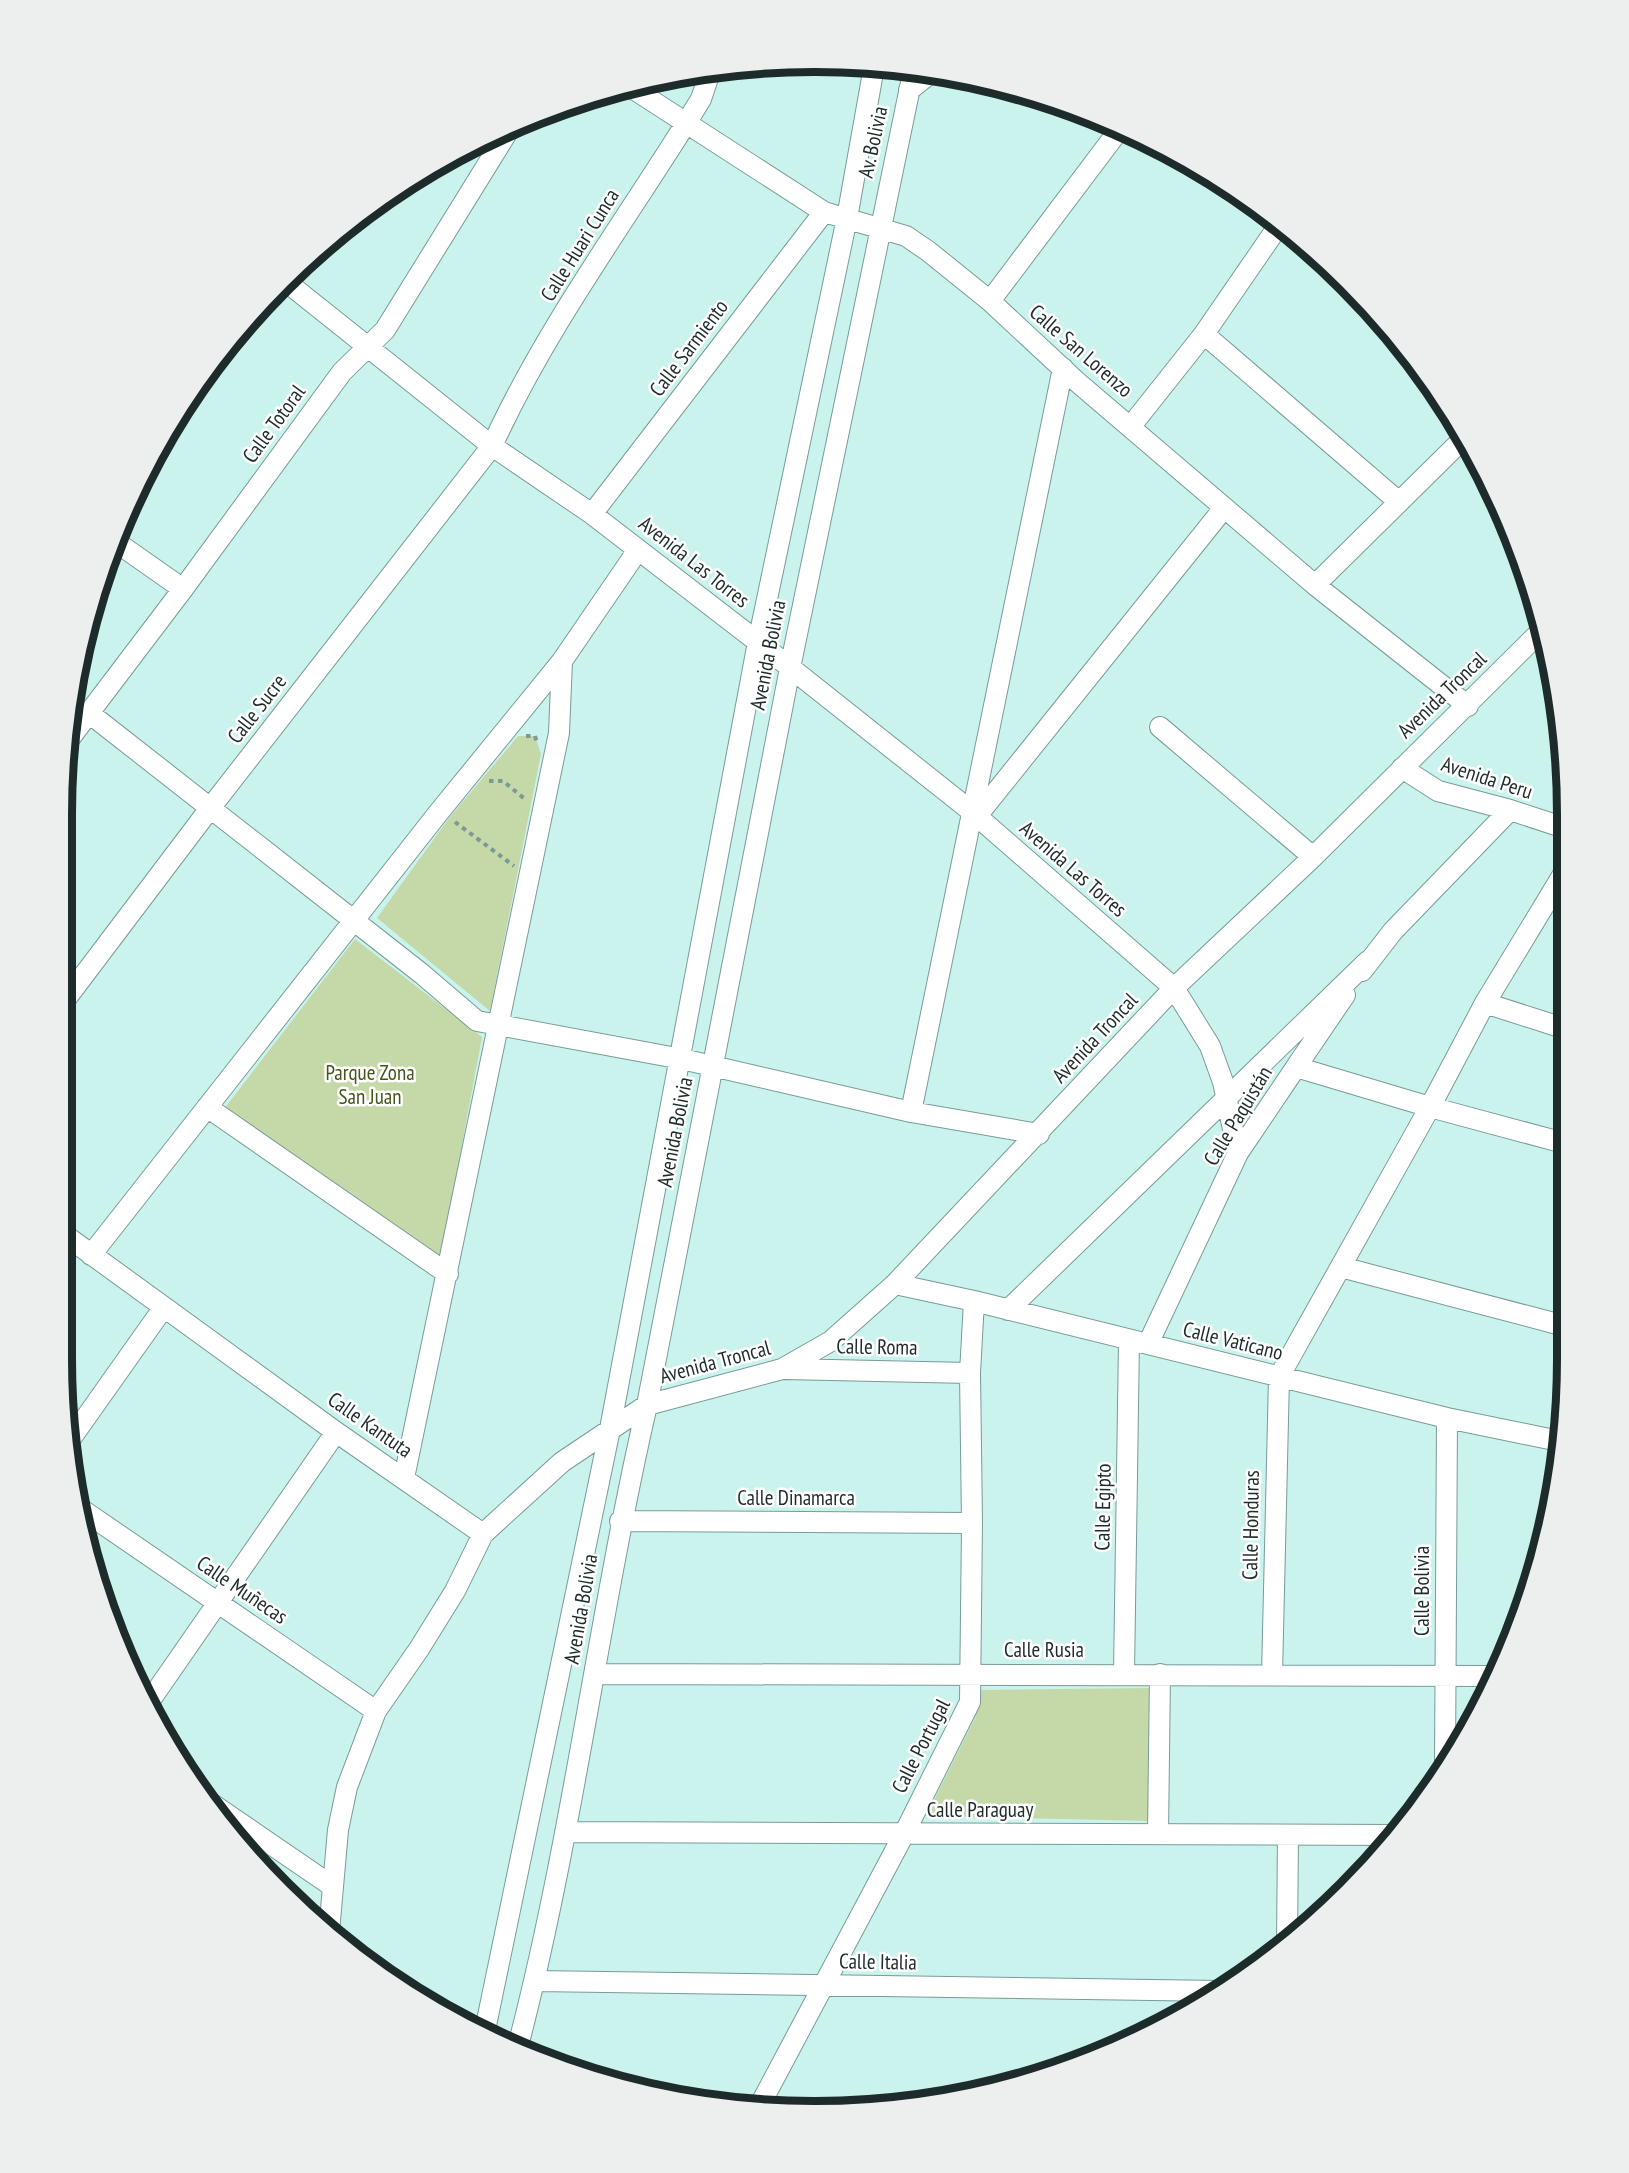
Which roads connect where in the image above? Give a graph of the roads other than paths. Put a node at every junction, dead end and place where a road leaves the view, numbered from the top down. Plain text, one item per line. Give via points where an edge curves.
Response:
1 (873, 75) edge
2 (912, 78) edge
3 (708, 80) edge
4 (922, 80) edge
5 (909, 90) junction
6 (639, 93) edge
7 (686, 124) junction
8 (1114, 136) edge
9 (501, 142) edge
10 (824, 212) junction
11 (847, 218) junction
12 (879, 226) junction
13 (1274, 231) edge
14 (292, 286) edge
15 (990, 301) junction
16 (1204, 334) junction
17 (368, 345) junction
18 (1063, 368) junction
19 (1131, 426) junction
20 (1458, 444) edge
21 (492, 446) junction
22 (1399, 502) junction
23 (1224, 508) junction
24 (592, 514) junction
25 (123, 547) edge
26 (638, 550) junction
27 (1315, 585) junction
28 (183, 589) junction
29 (1535, 637) edge
30 (758, 642) junction
31 (562, 662) junction
32 (790, 668) junction
33 (1468, 706) junction
34 (89, 713) junction
35 (1160, 727) dead end
36 (77, 729) edge
37 (1402, 768) junction
38 (211, 807) junction
39 (1510, 810) junction
40 (974, 814) junction
41 (1557, 825) edge
42 (1313, 857) junction
43 (1557, 884) edge
44 (354, 920) junction
45 (1368, 961) junction
46 (1174, 988) junction
47 (72, 991) edge
48 (1485, 1003) junction
49 (499, 1026) junction
50 (1557, 1026) edge
51 (682, 1059) junction
52 (712, 1066) junction
53 (1296, 1067) junction
54 (1227, 1098) junction
55 (207, 1107) junction
56 (1430, 1107) junction
57 (911, 1112) junction
58 (1039, 1134) junction
59 (1557, 1141) edge
60 (1238, 1153) junction
61 (72, 1241) edge
62 (91, 1255) junction
63 (1341, 1267) junction
64 (447, 1274) junction
65 (895, 1284) junction
66 (974, 1301) junction
67 (164, 1307) junction
68 (1008, 1310) junction
69 (1557, 1324) edge
70 (1139, 1342) junction
71 (782, 1369) junction
72 (970, 1373) junction
73 (1279, 1377) junction
74 (647, 1405) junction
75 (1448, 1418) junction
76 (610, 1429) junction
77 (76, 1431) edge
78 (336, 1432) junction
79 (1552, 1440) edge
80 (404, 1478) junction
81 (89, 1514) edge
82 (620, 1521) junction
83 (972, 1523) junction
84 (483, 1534) junction
85 (219, 1603) junction
86 (594, 1674) junction
87 (971, 1674) junction
88 (1125, 1674) junction
89 (1160, 1674) junction
90 (1272, 1675) junction
91 (1446, 1676) junction
92 (1485, 1676) edge
93 (153, 1696) edge
94 (376, 1711) junction
95 (1445, 1750) edge
96 (228, 1815) edge
97 (565, 1832) junction
98 (904, 1834) junction
99 (1158, 1834) junction
100 (1288, 1835) junction
101 (1384, 1835) edge
102 (332, 1886) junction
103 (330, 1921) edge
104 (1287, 1931) edge
105 (535, 1982) junction
106 (822, 1986) junction
107 (1204, 1991) edge
108 (486, 2024) edge
109 (520, 2039) edge
110 (763, 2099) edge

1 - 11 street, Av. Bolivia
2 - 5 street, Av. Bolivia
3 - 7 street, Calle Huari Cunca
4 - 5 street
5 - 12 street, Av. Bolivia
6 - 7 street, Calle San Lorenzo
7 - 10 street, Calle San Lorenzo
7 - 21 street, Calle Huari Cunca via 582,284 511,404
8 - 15 street
9 - 17 street, Calle Totoral via 385,330
10 - 11 street, Calle San Lorenzo
10 - 24 street, Calle Sarmiento
11 - 12 street, Calle San Lorenzo
11 - 30 street, Avenida Bolivia
12 - 15 street, Calle San Lorenzo via 906,236
12 - 32 street, Avenida Bolivia
13 - 16 street
14 - 17 street, Avenida Las Torres
15 - 18 street, Calle San Lorenzo
16 - 19 street
16 - 22 street
17 - 21 street, Avenida Las Torres
17 - 28 street, Calle Totoral via 342,372
18 - 19 street, Calle San Lorenzo
18 - 40 street
19 - 23 street, Calle San Lorenzo
20 - 22 street
21 - 24 street, Avenida Las Torres
21 - 38 street, Calle Sucre
22 - 27 street
23 - 27 street, Calle San Lorenzo
23 - 40 street
24 - 26 street, Avenida Las Torres
25 - 28 street
26 - 30 street, Avenida Las Torres
26 - 31 street
27 - 33 street, Calle San Lorenzo
28 - 34 street, Calle Totoral
29 - 33 street, Avenida Troncal
30 - 32 street, Avenida Las Torres
30 - 51 street, Avenida Bolivia
31 - 44 street
31 - 49 street via 559,733
32 - 40 street, Avenida Las Torres
32 - 52 street, Avenida Bolivia
33 - 37 street, Avenida Troncal
34 - 36 street, Calle Totoral
34 - 38 street
35 - 42 street
37 - 39 street, Avenida Peru via 1438,791
37 - 42 street, Avenida Troncal
38 - 44 street
38 - 47 street, Calle Sucre
39 - 41 street, Avenida Peru
39 - 45 street
40 - 46 street, Avenida Las Torres
40 - 57 street
42 - 46 street, Avenida Troncal
43 - 48 street
44 - 49 street via 477,1021
44 - 55 street
45 - 53 street
45 - 54 street
46 - 54 street, Avenida Las Torres via 1210,1046
46 - 58 street, Avenida Troncal
48 - 50 street
48 - 56 street
49 - 51 street
49 - 64 street
51 - 52 street
51 - 76 street, Avenida Bolivia
52 - 57 street
52 - 74 street, Avenida Bolivia
53 - 56 street, Calle Paquistán
53 - 60 street, Calle Paquistán
54 - 60 street, Avenida Las Torres
54 - 68 street
55 - 62 street
55 - 64 street
56 - 59 street, Calle Paquistán
56 - 63 street
57 - 58 street
58 - 65 street, Avenida Troncal
60 - 70 street, Calle Paquistán
61 - 62 street, Calle Kantuta
62 - 67 street, Calle Kantuta
63 - 69 street
63 - 73 street
64 - 80 street
65 - 66 street, Calle Vaticano
65 - 71 street, Avenida Troncal via 831,1341
66 - 68 street, Calle Vaticano
66 - 72 street, Calle Portugal
67 - 77 street
67 - 78 street, Calle Kantuta
68 - 70 street, Calle Vaticano
70 - 73 street, Calle Vaticano
70 - 88 street, Calle Egipto
71 - 72 street, Calle Roma
71 - 74 street, Avenida Troncal
72 - 83 street, Calle Portugal
73 - 75 street, Calle Vaticano
73 - 90 street, Calle Honduras
74 - 76 street
74 - 82 street, Avenida Bolivia
75 - 79 street, Calle Vaticano
75 - 91 street, Calle Bolivia
76 - 84 street via 562,1462
76 - 108 street, Avenida Bolivia
78 - 80 street, Calle Kantuta
78 - 85 street
80 - 84 street, Calle Kantuta
81 - 85 street, Calle Muñecas
82 - 83 street, Calle Dinamarca
82 - 86 street, Avenida Bolivia
83 - 87 street, Calle Portugal
84 - 94 street via 455,1591
85 - 93 street
85 - 94 street, Calle Muñecas
86 - 87 street, Calle Rusia
86 - 97 street, Avenida Bolivia
87 - 88 street, Calle Rusia
87 - 98 street, Calle Portugal via 970,1702
88 - 89 street, Calle Rusia
89 - 90 street, Calle Rusia
89 - 99 street
90 - 91 street, Calle Rusia
91 - 92 street, Calle Rusia
91 - 95 street, Calle Bolivia
94 - 102 street via 347,1787
96 - 102 street
97 - 98 street, Calle Paraguay
97 - 105 street, Avenida Bolivia
98 - 99 street, Calle Paraguay
98 - 106 street, Calle Portugal
99 - 100 street, Calle Paraguay
100 - 101 street, Calle Paraguay
100 - 104 street
102 - 103 street
105 - 106 street, Calle Italia
105 - 109 street, Avenida Bolivia
106 - 107 street, Calle Italia
106 - 110 street, Calle Portugal

